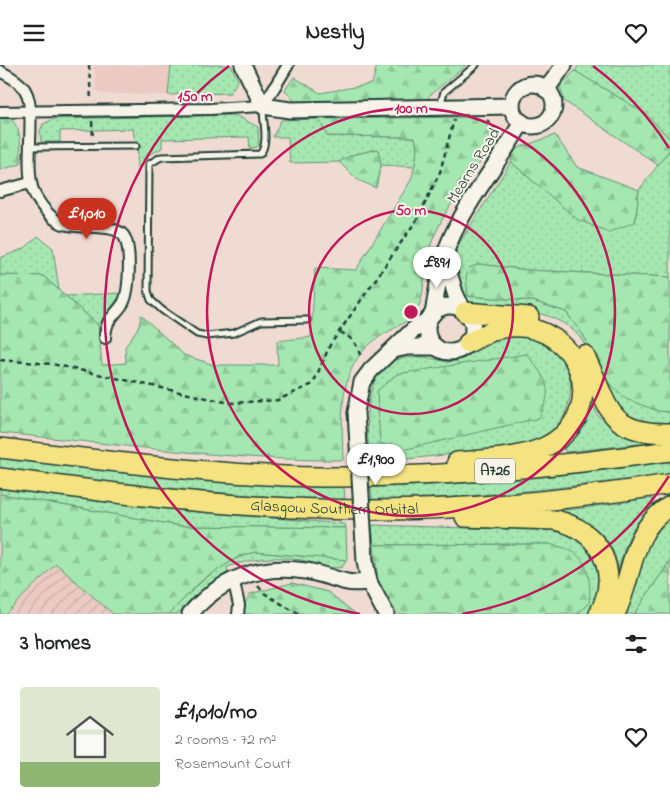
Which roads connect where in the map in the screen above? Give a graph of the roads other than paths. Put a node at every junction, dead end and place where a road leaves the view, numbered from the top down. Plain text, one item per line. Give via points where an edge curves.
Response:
1 (244, 65) edge
2 (288, 65) edge
3 (476, 65) edge
4 (564, 65) edge
5 (0, 71) edge
6 (546, 89) junction
7 (512, 105) junction
8 (262, 106) junction
9 (440, 106) junction
10 (0, 111) edge
11 (30, 112) junction
12 (522, 122) junction
13 (136, 146) dead end
14 (30, 147) junction
15 (30, 183) junction
16 (0, 191) edge
17 (445, 256) junction
18 (464, 311) junction
19 (431, 316) junction
20 (307, 320) dead end
21 (106, 338) dead end
22 (468, 343) junction
23 (436, 347) junction
24 (394, 350) junction
25 (670, 433) edge
26 (0, 448) edge
27 (670, 451) edge
28 (320, 477) junction
29 (0, 478) edge
30 (670, 484) edge
31 (670, 506) edge
32 (322, 509) junction
33 (233, 578) junction
34 (369, 582) junction
35 (190, 614) edge
36 (238, 614) edge
37 (386, 614) edge
38 (600, 614) edge
39 (615, 614) edge

1 - 8 street
2 - 8 street
3 - 9 lane via 444,92
4 - 6 street
5 - 11 street via 23,86
6 - 7 street via 536,85 522,87
6 - 12 street via 554,103 550,117 539,125
7 - 9 street
7 - 12 street via 516,117
8 - 9 street via 290,110
8 - 11 street
8 - 20 lane via 264,150 260,154 161,157 149,164 148,291 151,300 162,311 197,334 207,336 234,333 261,321
10 - 11 street
11 - 14 street
12 - 17 street, Mearns Road via 464,214
13 - 14 lane
14 - 15 street
15 - 16 street
15 - 21 street via 46,211 62,224 114,229 126,240 126,296 106,326
17 - 18 street via 455,293
17 - 19 street, Mearns Road
18 - 19 street via 447,306
18 - 22 street via 472,324
18 - 25 highway via 527,317 556,326 582,350 603,400 615,417 640,431
19 - 23 street via 428,334
19 - 24 street
22 - 23 street via 453,351
22 - 28 highway via 493,330 510,327 536,329 563,344 579,370 582,394 575,417 566,431 544,447 517,455
23 - 24 street
24 - 34 street, bridge via 362,382 356,412
26 - 28 highway, Glasgow Southern Orbital / A726 via 190,469
27 - 28 highway, Glasgow Southern Orbital / A726 via 475,473
29 - 32 highway, Glasgow Southern Orbital / A726 via 128,495
30 - 32 highway, Glasgow Southern Orbital / A726 via 501,504 414,509
31 - 39 highway via 653,519 637,544
32 - 38 highway via 531,518 567,523 591,537 604,559 607,593
33 - 34 street via 277,569 306,571 348,583
33 - 35 street
33 - 36 street
34 - 37 street

